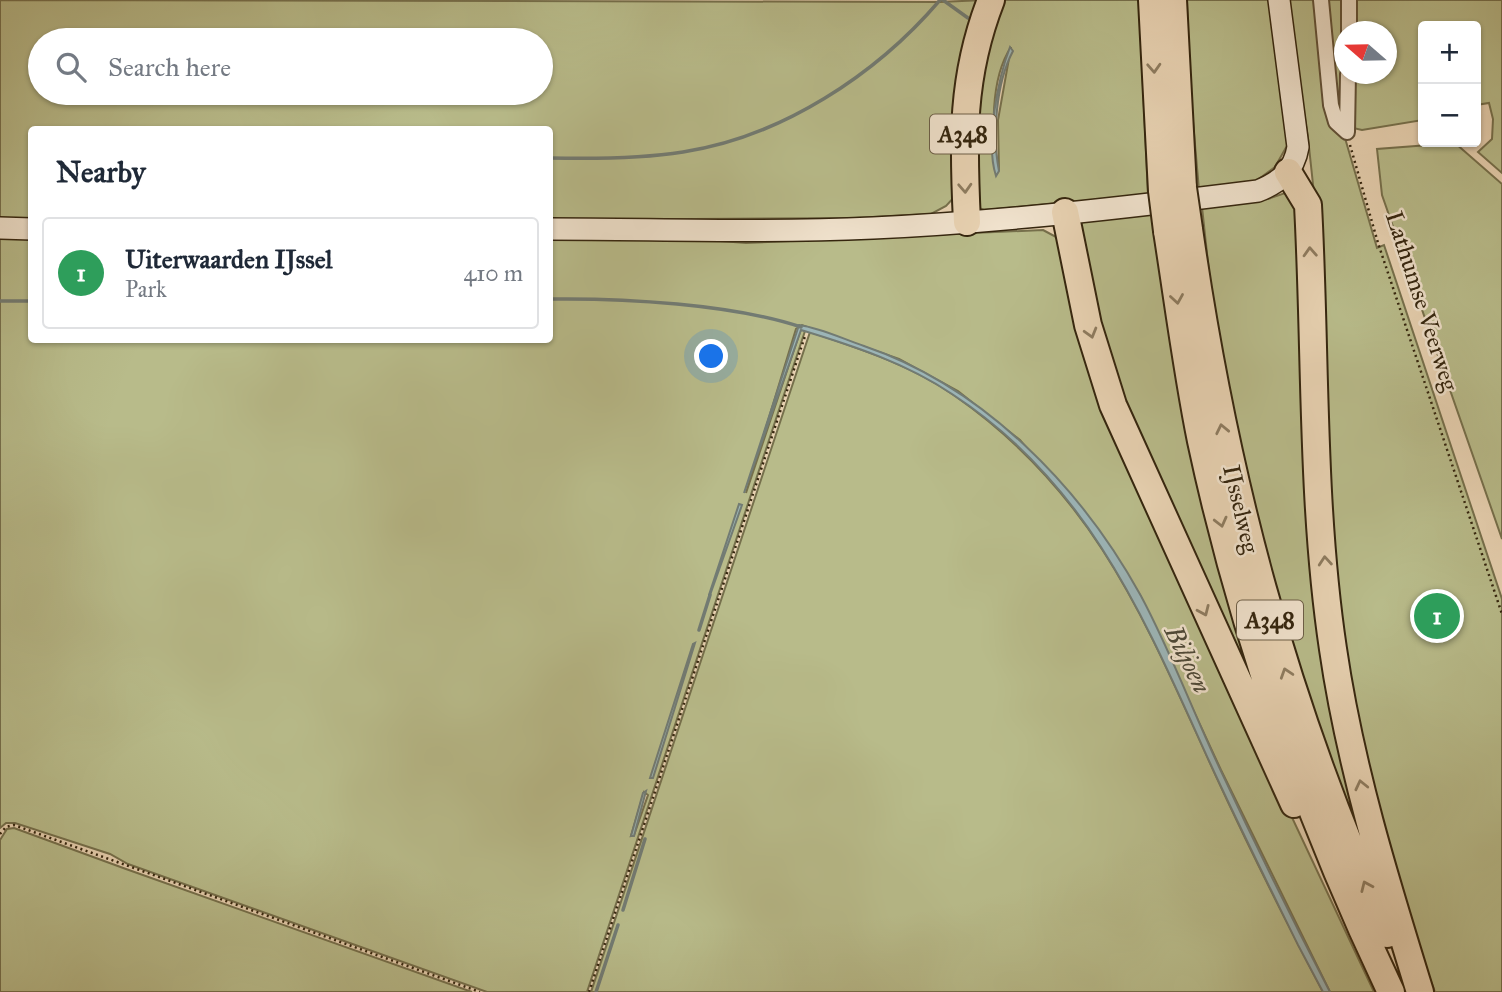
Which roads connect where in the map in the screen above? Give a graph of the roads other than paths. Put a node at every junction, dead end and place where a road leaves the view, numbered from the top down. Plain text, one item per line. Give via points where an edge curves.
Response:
1 (991, 0) edge
2 (1152, 0) edge
3 (1173, 0) edge
4 (1279, 0) edge
5 (1321, 0) edge
6 (1349, 0) edge
7 (1349, 21) edge
8 (1348, 84) edge
9 (1288, 172) junction
10 (1173, 190) junction
11 (1065, 212) junction
12 (967, 222) junction
13 (0, 229) edge
14 (28, 229) edge
15 (553, 229) edge
16 (1178, 230) junction
17 (1359, 922) junction
18 (1391, 992) edge
19 (1418, 992) edge

1 -> 12 highway, A348 via 966,87
2 -> 10 highway, IJsselweg / A348
3 - 10 highway, IJsselweg / A348
4 - 9 main road via 1298,147
5 - 8 street via 1331,105 1336,122 1347,132
6 - 7 street
9 - 11 main road via 1276,184 1258,191
19 -> 9 highway, A348 via 1375,845 1333,648 1319,502 1308,205
10 - 16 highway, IJsselweg / A348, bridge
11 - 12 main road
11 -> 17 highway, A348 via 1088,325 1113,405 1262,740 1319,855
12 - 15 main road via 780,231
13 - 14 main road
16 -> 17 highway, IJsselweg / A348 via 1201,441 1233,571 1284,738
19 -> 16 highway, IJsselweg / A348 via 1352,854 1279,650 1246,535
17 - 18 highway, IJsselweg / A348

